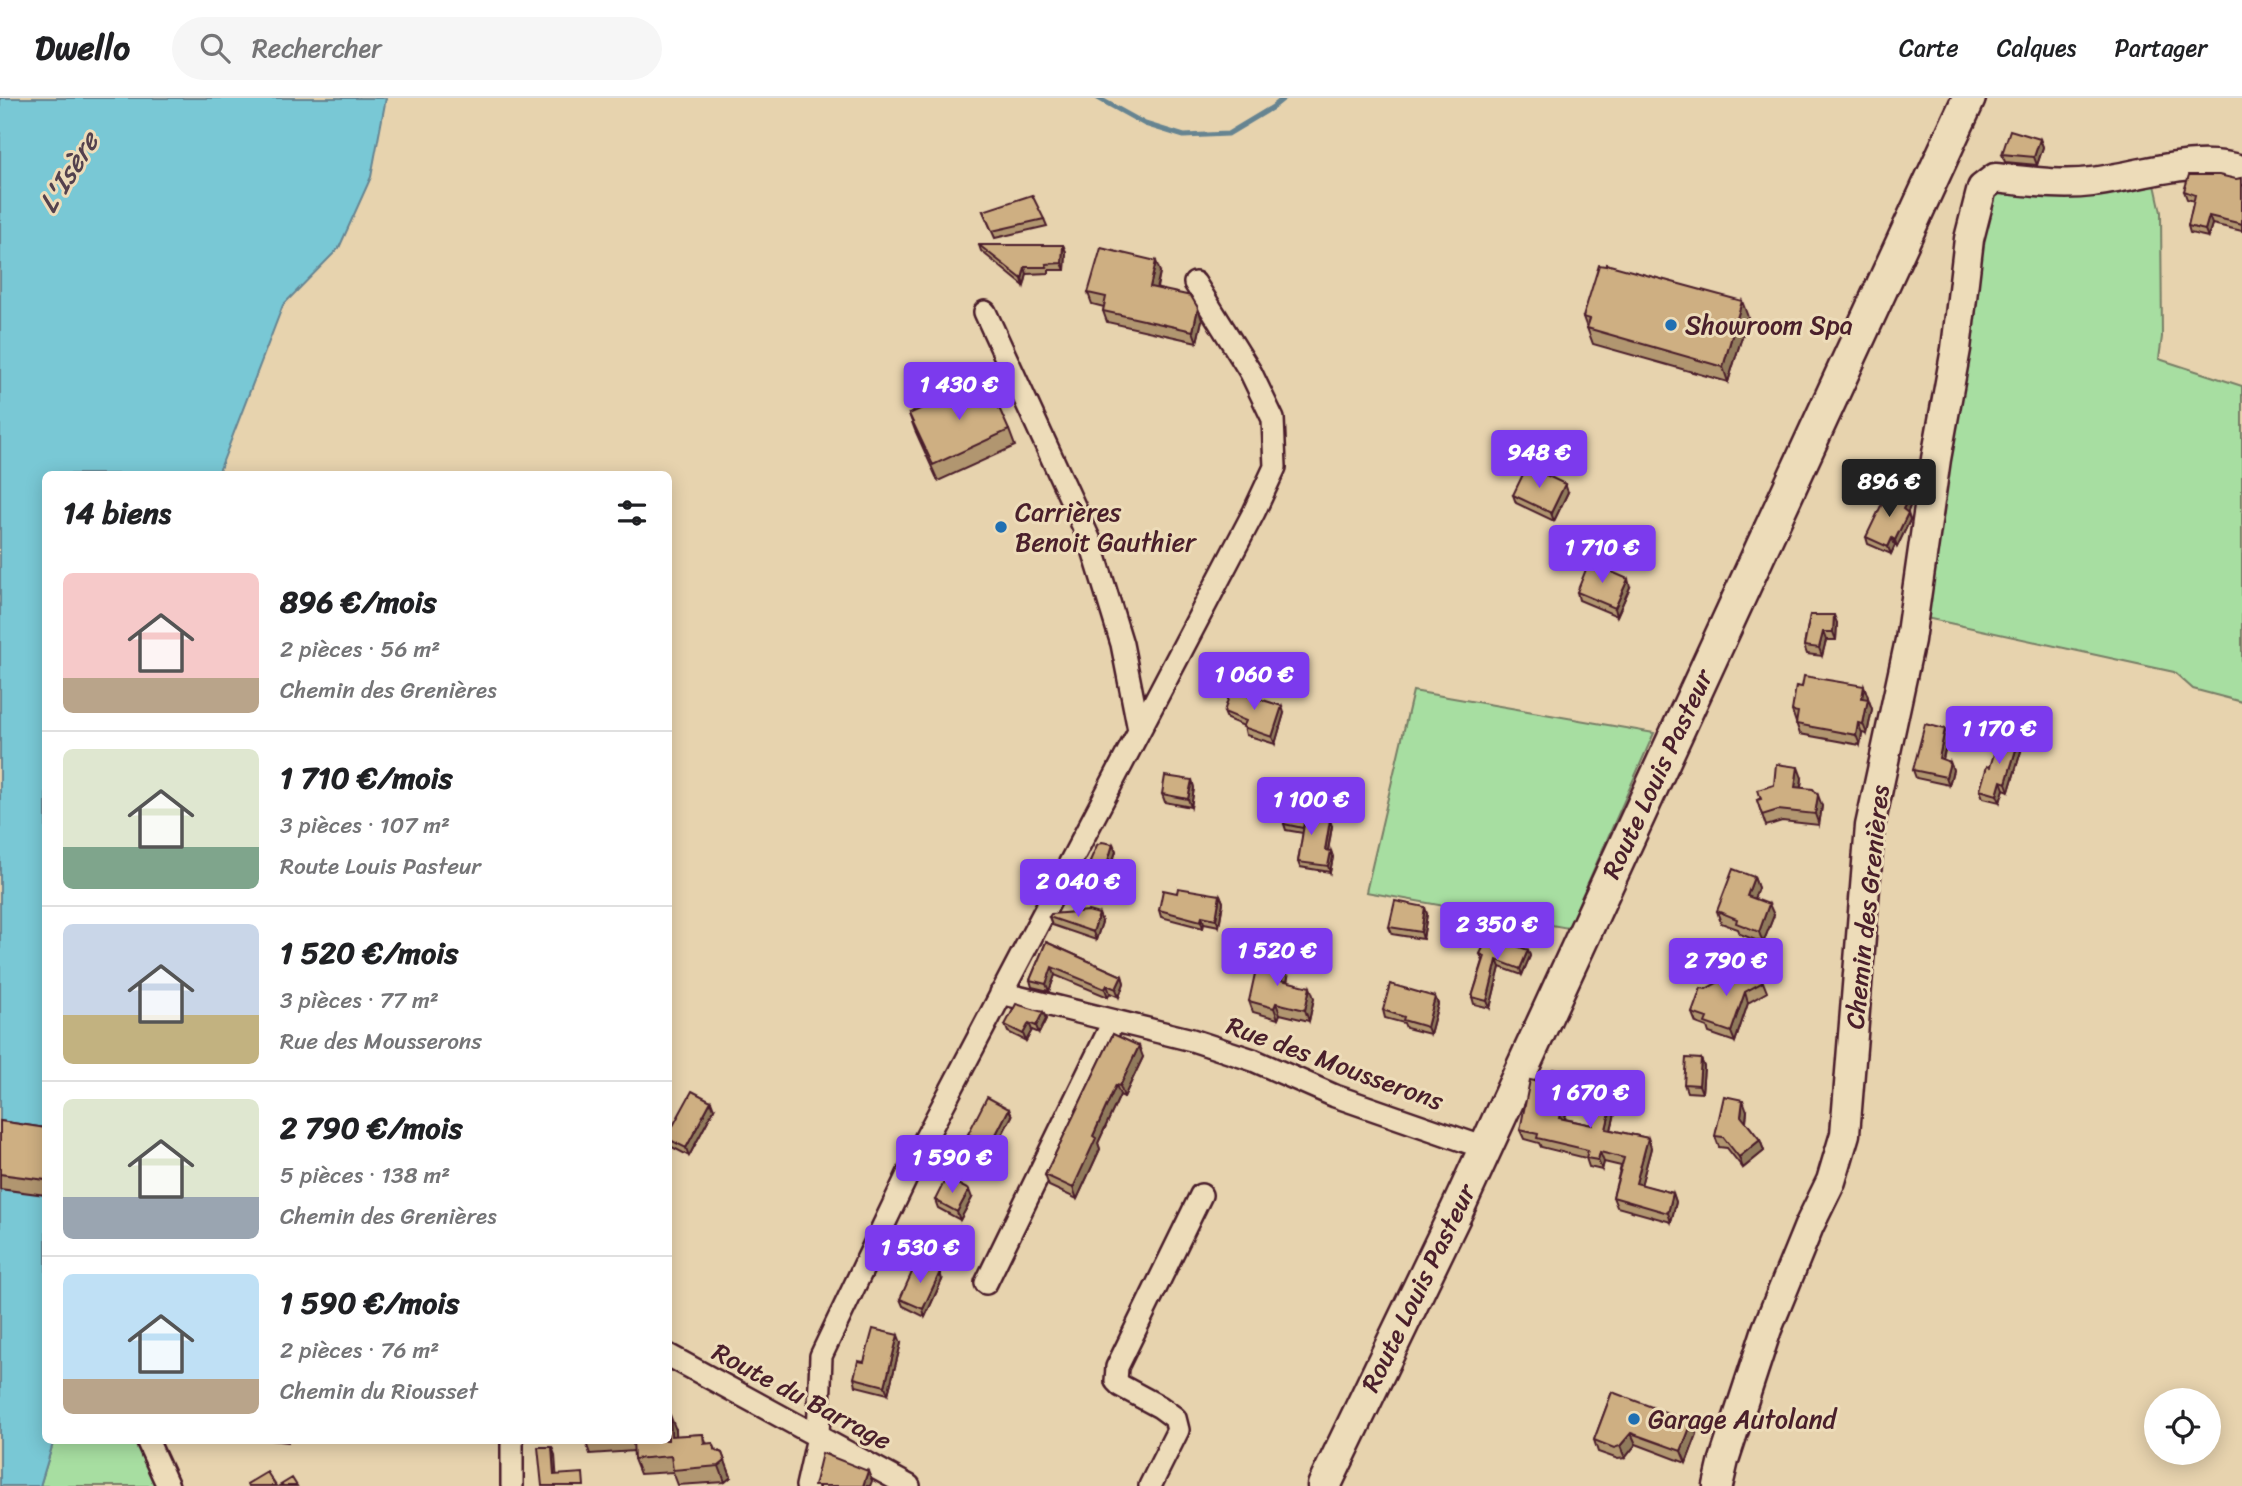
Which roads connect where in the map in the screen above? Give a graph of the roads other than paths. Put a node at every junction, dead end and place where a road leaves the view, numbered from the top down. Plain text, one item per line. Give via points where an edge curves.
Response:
1 (1969, 98) edge
2 (2242, 170) edge
3 (1195, 283) dead end
4 (985, 312) dead end
5 (1139, 730) junction
6 (1001, 993) junction
7 (1113, 1022) junction
8 (1485, 1148) junction
9 (1201, 1195) dead end
10 (986, 1283) dead end
11 (672, 1357) edge
12 (818, 1437) junction
13 (149, 1444) edge
14 (512, 1444) edge
15 (169, 1486) edge
16 (512, 1486) edge
17 (807, 1486) edge
18 (909, 1486) edge
19 (1150, 1486) edge
20 (1324, 1486) edge
21 (1718, 1486) edge

1 - 8 main road, Route Louis Pasteur
2 - 21 street, Chemin des Grenières via 2224,164 2188,165 2051,184 1995,178 1982,188 1969,239 1910,640 1870,826 1846,1134 1831,1181 1767,1329
3 - 5 street via 1251,373 1273,419 1275,467
4 - 5 street via 1091,542 1122,644
5 - 6 street
6 - 7 street, Rue des Mousserons
6 - 12 street via 821,1356
7 - 8 street, Rue des Mousserons via 1253,1060 1335,1096
7 - 10 street
8 - 20 main road, Route Louis Pasteur
9 - 19 street via 1117,1367 1116,1381 1121,1386 1175,1418 1178,1430
11 - 12 street, Route du Barrage
12 - 17 street
12 - 18 street, Route du Barrage
13 - 15 street
14 - 16 street

